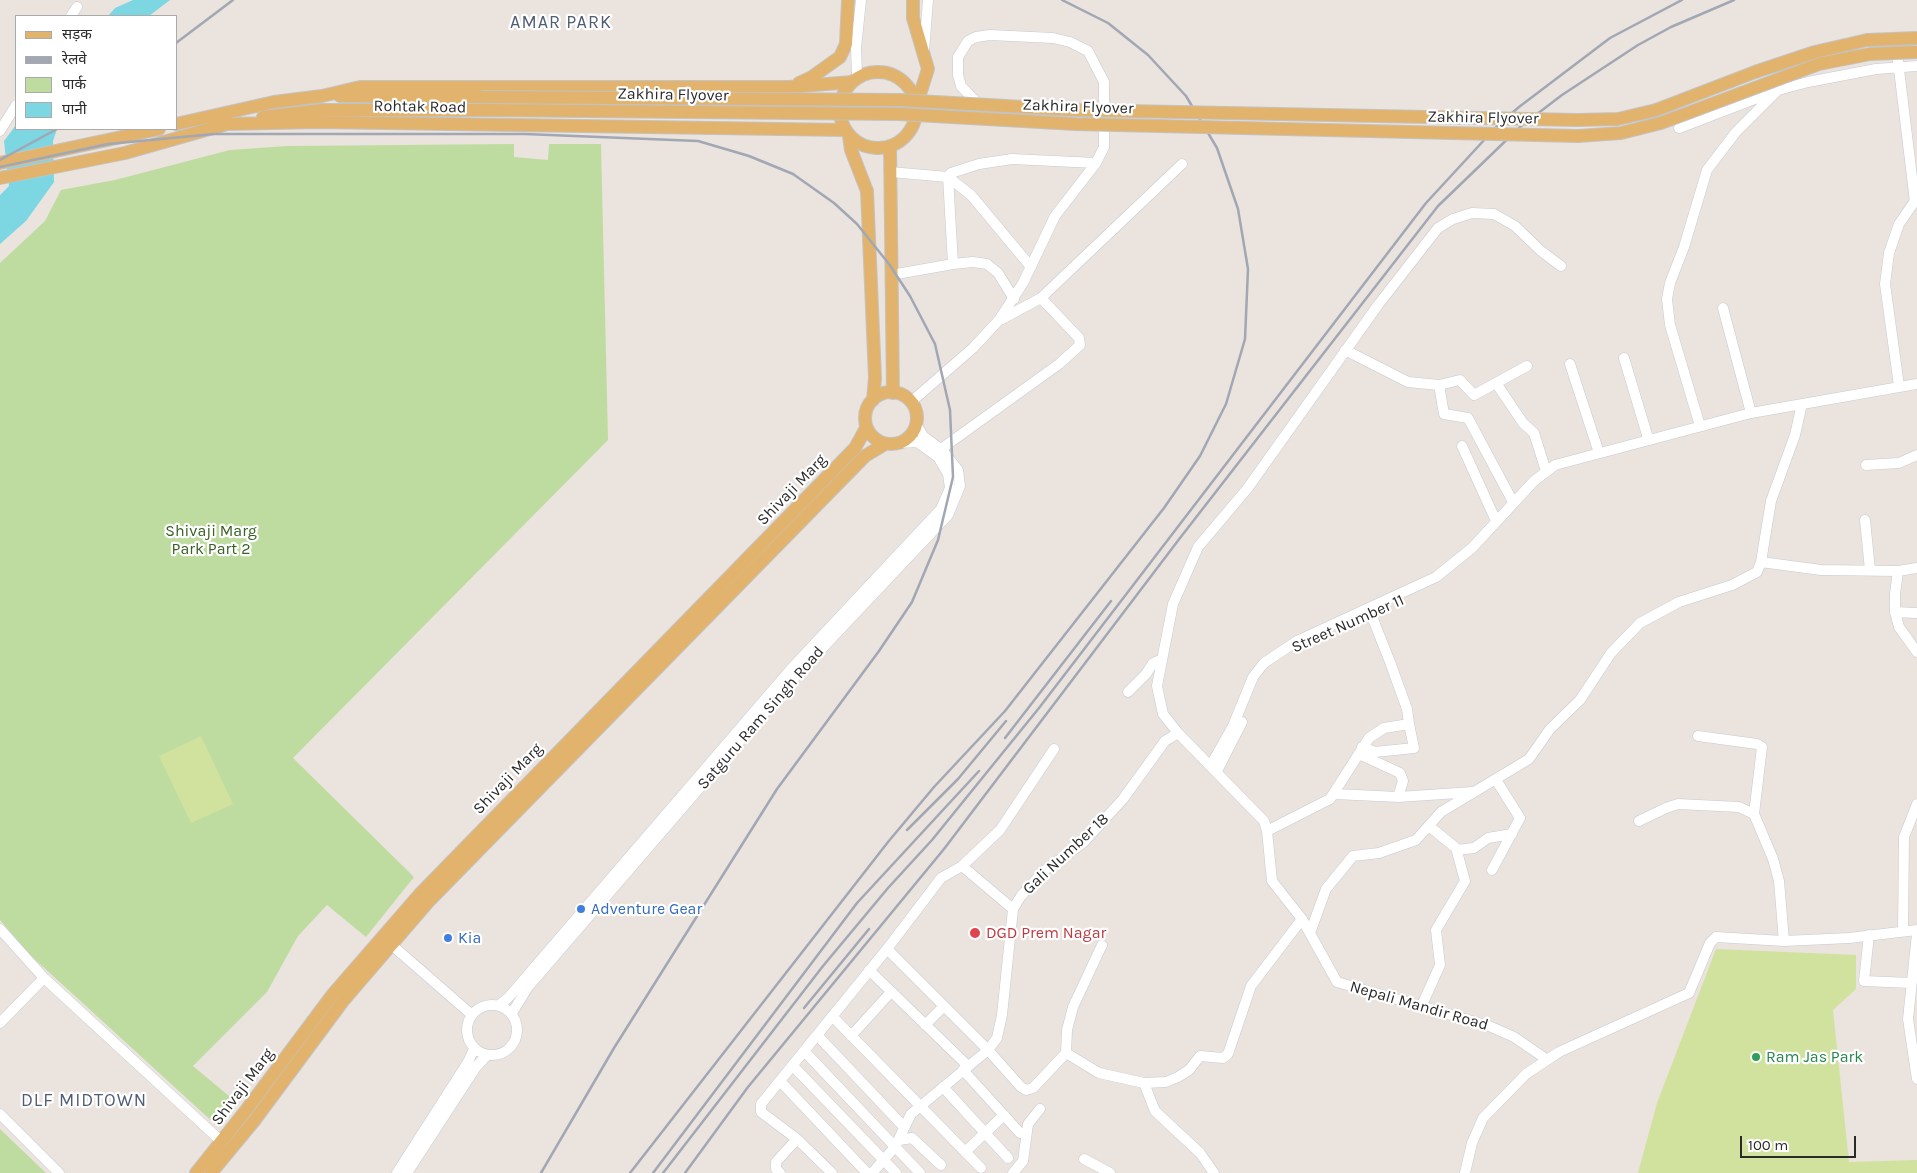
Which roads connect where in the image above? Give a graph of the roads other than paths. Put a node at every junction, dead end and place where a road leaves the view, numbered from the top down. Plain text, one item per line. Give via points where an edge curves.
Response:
1 (848, 0) edge
2 (861, 0) edge
3 (913, 0) edge
4 (928, 0) edge
5 (847, 37) junction
6 (1917, 38) edge
7 (856, 48) junction
8 (924, 52) junction
9 (1917, 52) edge
10 (1897, 53) junction
11 (1899, 66) junction
12 (1917, 66) edge
13 (856, 79) junction
14 (790, 87) junction
15 (1778, 90) junction
16 (322, 96) junction
17 (480, 103) junction
18 (979, 105) junction
19 (15, 107) edge
20 (916, 107) junction
21 (178, 124) edge
22 (227, 124) junction
23 (1679, 128) dead end
24 (155, 130) edge
25 (0, 131) edge
26 (847, 133) junction
27 (890, 146) junction
28 (1, 163) edge
29 (1096, 163) junction
30 (1182, 164) dead end
31 (890, 172) junction
32 (1, 177) edge
33 (948, 177) junction
34 (1916, 200) edge
35 (953, 264) junction
36 (1561, 266) dead end
37 (1031, 267) junction
38 (891, 275) junction
39 (1041, 298) junction
40 (1014, 299) junction
41 (1723, 308) dead end
42 (999, 320) junction
43 (1346, 350) junction
44 (1624, 358) dead end
45 (1570, 364) dead end
46 (1527, 366) dead end
47 (1496, 383) junction
48 (1917, 384) edge
49 (1439, 385) junction
50 (1899, 386) junction
51 (893, 393) junction
52 (872, 400) junction
53 (911, 402) junction
54 (1802, 404) junction
55 (1751, 413) junction
56 (916, 424) junction
57 (1700, 426) junction
58 (866, 428) junction
59 (1648, 438) junction
60 (898, 443) junction
61 (885, 444) junction
62 (1462, 446) dead end
63 (941, 449) junction
64 (1599, 452) junction
65 (1917, 455) edge
66 (1866, 465) dead end
67 (1546, 471) junction
68 (1514, 502) junction
69 (1865, 520) dead end
70 (1496, 521) junction
71 (1761, 562) junction
72 (1917, 568) edge
73 (1870, 570) junction
74 (1898, 571) junction
75 (1370, 611) junction
76 (1895, 612) junction
77 (1917, 613) edge
78 (1917, 652) edge
79 (1160, 660) junction
80 (1128, 692) dead end
81 (1409, 724) junction
82 (1178, 733) junction
83 (1698, 736) dead end
84 (1054, 749) dead end
85 (1360, 751) junction
86 (1214, 768) junction
87 (1496, 780) junction
88 (1477, 792) junction
89 (1335, 794) junction
90 (1398, 797) junction
91 (1917, 804) edge
92 (1754, 814) junction
93 (1639, 821) dead end
94 (1429, 826) junction
95 (1268, 831) junction
96 (1512, 834) junction
97 (1457, 850) junction
98 (962, 866) junction
99 (1492, 870) dead end
100 (1013, 910) junction
101 (1302, 919) junction
102 (0, 930) edge
103 (1917, 930) edge
104 (1903, 931) junction
105 (1310, 933) junction
106 (1917, 934) edge
107 (1869, 935) junction
108 (387, 940) junction
109 (1784, 941) junction
110 (1102, 945) dead end
111 (888, 949) junction
112 (869, 970) junction
113 (44, 978) junction
114 (1911, 983) junction
115 (891, 992) junction
116 (1422, 1005) junction
117 (499, 1006) junction
118 (944, 1006) junction
119 (512, 1013) junction
120 (472, 1015) junction
121 (833, 1017) junction
122 (0, 1023) edge
123 (925, 1025) junction
124 (818, 1036) junction
125 (852, 1036) junction
126 (474, 1049) junction
127 (988, 1050) junction
128 (805, 1052) junction
129 (1066, 1053) junction
130 (487, 1055) junction
131 (1546, 1059) junction
132 (1916, 1064) edge
133 (793, 1066) junction
134 (966, 1068) junction
135 (1917, 1079) edge
136 (780, 1081) junction
137 (1144, 1084) junction
138 (943, 1087) junction
139 (920, 1106) junction
140 (1040, 1109) dead end
141 (0, 1114) edge
142 (1004, 1115) junction
143 (904, 1127) junction
144 (985, 1133) junction
145 (1020, 1133) dead end
146 (797, 1139) junction
147 (222, 1141) junction
148 (897, 1144) junction
149 (965, 1152) junction
150 (1008, 1158) dead end
151 (1084, 1159) dead end
152 (884, 1160) junction
153 (941, 1165) dead end
154 (981, 1168) dead end
155 (59, 1173) edge
156 (196, 1173) edge
157 (211, 1173) edge
158 (397, 1173) edge
159 (407, 1173) edge
160 (780, 1173) edge
161 (832, 1173) edge
162 (867, 1173) edge
163 (872, 1173) edge
164 (896, 1173) edge
165 (920, 1173) edge
166 (1013, 1173) edge
167 (1110, 1173) edge
168 (1214, 1173) edge
169 (1465, 1173) edge

1 - 5 main road
2 - 7 street
3 - 8 main road via 913,18
4 - 8 street
5 - 7 main road
5 - 14 main road via 840,57 812,77
6 - 18 main road, Zakhira Flyover, bridge via 1867,40 1815,52 1656,110 1618,119 1087,110
7 - 13 street
8 - 20 main road via 928,69
9 - 10 main road, Zakhira Flyover, bridge
10 - 11 street
10 - 17 main road, Zakhira Flyover, bridge via 1870,54 1819,64 1661,122 1621,133 1578,136 1075,124 899,114
11 - 12 street
11 - 15 street via 1823,78
11 - 34 street
13 - 14 main road, Rohtak Road
13 - 20 main road via 872,72 897,76 913,95
13 - 26 main road via 844,92 840,105 840,118
14 - 16 main road, Rohtak Road via 360,87
15 - 23 street
15 - 57 street via 1736,132 1707,170 1670,283 1667,299 1670,325
16 - 17 main road, Zakhira Flyover
16 - 21 main road, Rohtak Road via 274,102
17 - 18 main road, Zakhira Flyover, bridge via 900,100
17 - 22 main road, Zakhira Flyover via 323,110
18 - 29 street via 961,86 958,76 958,57 968,41 990,35 1053,38 1070,42 1088,51 1104,82 1104,147
19 - 25 street
20 - 27 main road via 916,117 907,135
22 - 26 main road, Rohtak Road via 318,122
22 - 32 main road, Rohtak Road via 125,152
24 - 28 main road
26 - 27 main road via 868,147
26 - 52 main road via 867,191 875,378
27 - 31 main road
29 - 33 street via 1012,158 957,170
29 - 37 street via 1063,204
30 - 39 street
31 - 33 street
31 - 38 main road
33 - 35 street
33 - 37 street via 971,195
34 - 50 street via 1898,224 1889,253 1885,284
35 - 38 street
35 - 40 street via 987,264 998,273
36 - 43 street, Nepali Mandir Road via 1498,215 1476,212 1453,219 1433,235
37 - 40 street
38 - 51 main road
39 - 42 street
39 - 63 street via 1079,338 1080,345 1059,364
40 - 42 street
41 - 55 street
42 - 53 street via 973,348
43 - 49 street via 1408,382
43 - 79 street, Nepali Mandir Road via 1247,489 1198,547 1173,604
44 - 59 street
45 - 64 street
46 - 47 street
47 - 49 street via 1474,395 1460,380
47 - 67 street via 1523,423 1534,433
48 - 50 street, Street Number 11
49 - 68 street via 1444,414 1468,418
50 - 54 street, Street Number 11
51 - 52 main road via 882,394
51 - 53 main road
52 - 58 main road via 867,408
53 - 56 main road via 916,412
54 - 55 street, Street Number 11
54 - 71 street via 1792,444 1771,501
55 - 57 street, Street Number 11
56 - 60 main road via 910,436
56 - 63 street, Satguru Ram Singh Road via 923,436
57 - 59 street, Street Number 11
58 - 61 main road
58 - 108 main road, Shivaji Marg via 856,448 538,772
59 - 64 street, Street Number 11
60 - 61 main road
60 - 117 street, Satguru Ram Singh Road via 917,442 938,457 948,474 950,488 941,508 791,668
61 - 108 main road, Shivaji Marg via 865,456 436,894
62 - 70 street
63 - 119 street, Satguru Ram Singh Road via 958,470 960,486 948,515 797,674 528,987
64 - 67 street, Street Number 11 via 1560,462
65 - 66 street via 1899,463
67 - 68 street, Street Number 11
68 - 70 street, Street Number 11
69 - 73 street
70 - 75 street, Street Number 11 via 1472,548 1434,578
71 - 73 street via 1821,570
71 - 87 street via 1757,572 1747,579 1679,602 1640,623 1611,653 1580,700 1550,729 1529,760
72 - 74 street
73 - 74 street
74 - 76 street
75 - 81 street via 1407,709
75 - 86 street, Street Number 11 via 1297,641 1259,668
76 - 77 street
76 - 78 street via 1899,628
79 - 80 street via 1153,663
79 - 82 street, Nepali Mandir Road via 1157,686 1163,714
81 - 85 street via 1384,728 1369,738
81 - 85 street via 1414,748
82 - 86 street, Nepali Mandir Road
82 - 100 street, Gali Number 18 via 1165,741 1123,799 1083,843 1045,870 1027,888
83 - 92 street via 1762,747
84 - 98 street via 1000,830
85 - 89 street
85 - 90 street via 1400,772 1403,781
86 - 95 street, Nepali Mandir Road via 1258,813
87 - 88 street
87 - 96 street via 1520,818
88 - 90 street
88 - 94 street via 1442,812
89 - 90 street
89 - 95 street
91 - 104 street via 1904,837
92 - 93 street via 1739,807 1678,804
92 - 109 street via 1777,876
94 - 97 street
94 - 105 street via 1416,840 1378,853 1353,856 1326,889
95 - 101 street, Nepali Mandir Road via 1272,881
96 - 97 street via 1488,838 1474,848
96 - 99 street
97 - 116 street via 1464,881 1436,930 1440,965
98 - 100 street
98 - 111 street via 941,878
100 - 127 street via 1002,1015 996,1038
101 - 105 street, Nepali Mandir Road
101 - 137 street via 1251,986 1228,1054 1223,1058 1200,1056 1189,1070 1178,1076 1166,1082
102 - 113 street
103 - 104 street
104 - 107 street
105 - 116 street, Nepali Mandir Road via 1337,982
106 - 114 street
107 - 109 street
107 - 114 street via 1864,981
108 - 120 street
108 - 147 main road, Shivaji Marg via 333,994
108 - 157 main road, Shivaji Marg
109 - 131 street via 1716,938 1710,943 1689,992
110 - 129 street via 1073,1007
111 - 112 street
111 - 118 street
112 - 115 street
112 - 121 street
113 - 122 street
113 - 147 street
114 - 132 street via 1908,1028
115 - 123 street
115 - 125 street
116 - 131 street, Nepali Mandir Road via 1500,1030
117 - 119 street
117 - 120 street via 479,1008
118 - 123 street
118 - 127 street
119 - 130 street via 517,1024 512,1046 496,1056
120 - 126 street via 467,1026 468,1038
121 - 124 street
121 - 125 street
123 - 134 street
124 - 128 street
124 - 143 street
125 - 139 street
126 - 130 street
126 - 158 street
127 - 129 street via 1026,1090 1034,1088
127 - 134 street
128 - 133 street
128 - 148 street
129 - 137 street via 1099,1074
130 - 159 street
131 - 169 street via 1512,1087 1483,1118 1472,1143
132 - 135 street
133 - 136 street
133 - 152 street
134 - 138 street
134 - 142 street
136 - 146 street via 759,1108
136 - 162 street
137 - 168 street via 1155,1111 1200,1153
138 - 139 street
138 - 144 street
139 - 143 street via 908,1117
139 - 149 street
140 - 166 street via 1028,1124 1023,1161
141 - 155 street
142 - 144 street
142 - 145 street
143 - 148 street
144 - 149 street
144 - 150 street
146 - 160 street via 776,1162 775,1167
146 - 161 street
147 - 156 main road, Shivaji Marg
148 - 152 street
148 - 153 street via 912,1138
148 - 165 street
149 - 154 street
151 - 167 street
152 - 163 street
152 - 164 street

